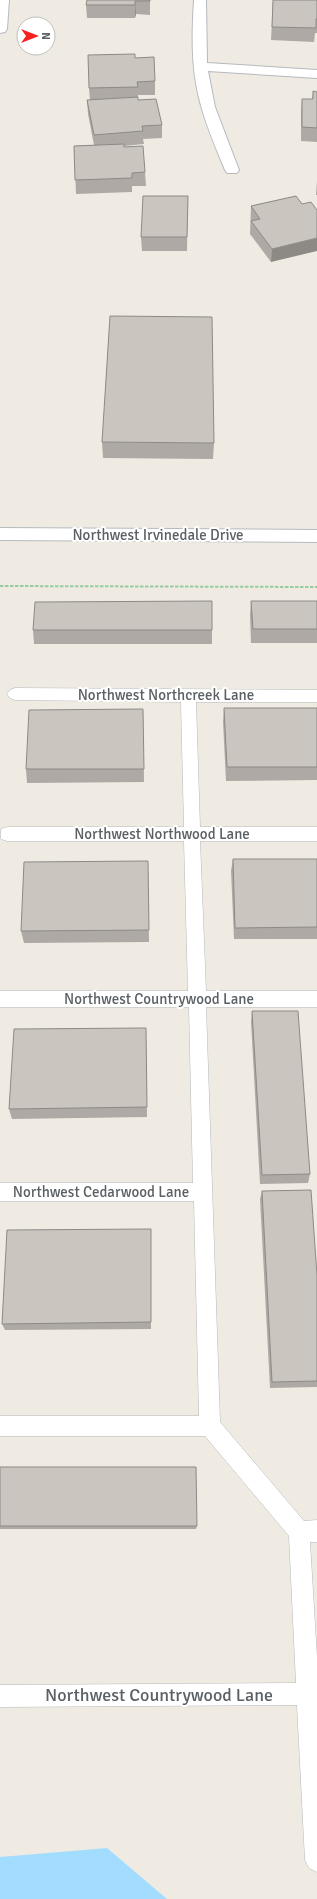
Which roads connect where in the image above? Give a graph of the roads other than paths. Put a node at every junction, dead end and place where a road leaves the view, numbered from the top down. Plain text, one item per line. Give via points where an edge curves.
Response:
1 (3, 0) edge
2 (200, 0) edge
3 (0, 29) edge
4 (202, 67) junction
5 (317, 74) edge
6 (232, 170) dead end
7 (0, 534) edge
8 (317, 536) edge
9 (15, 694) dead end
10 (188, 696) junction
11 (317, 696) edge
12 (7, 834) dead end
13 (192, 834) junction
14 (317, 834) edge
15 (0, 999) edge
16 (197, 999) junction
17 (317, 999) edge
18 (0, 1192) edge
19 (203, 1192) junction
20 (0, 1426) edge
21 (210, 1426) junction
22 (308, 1531) edge
23 (312, 1694) edge
24 (0, 1696) edge
25 (317, 1860) edge

1 - 3 street
2 - 4 street
4 - 5 street
4 - 6 street via 203,86
7 - 8 street, Northwest Irvinedale Drive
9 - 10 lane, Northwest Northcreek Lane
10 - 11 lane, Northwest Northcreek Lane
10 - 13 lane
12 - 13 lane, Northwest Northwood Lane
13 - 14 lane, Northwest Northwood Lane
13 - 16 lane
15 - 16 lane, Northwest Countrywood Lane
16 - 17 lane, Northwest Countrywood Lane
16 - 19 lane
18 - 19 lane, Northwest Cedarwood Lane
19 - 21 lane
20 - 21 lane
21 - 22 lane
22 - 23 lane
23 - 24 lane, Northwest Countrywood Lane
23 - 25 lane

